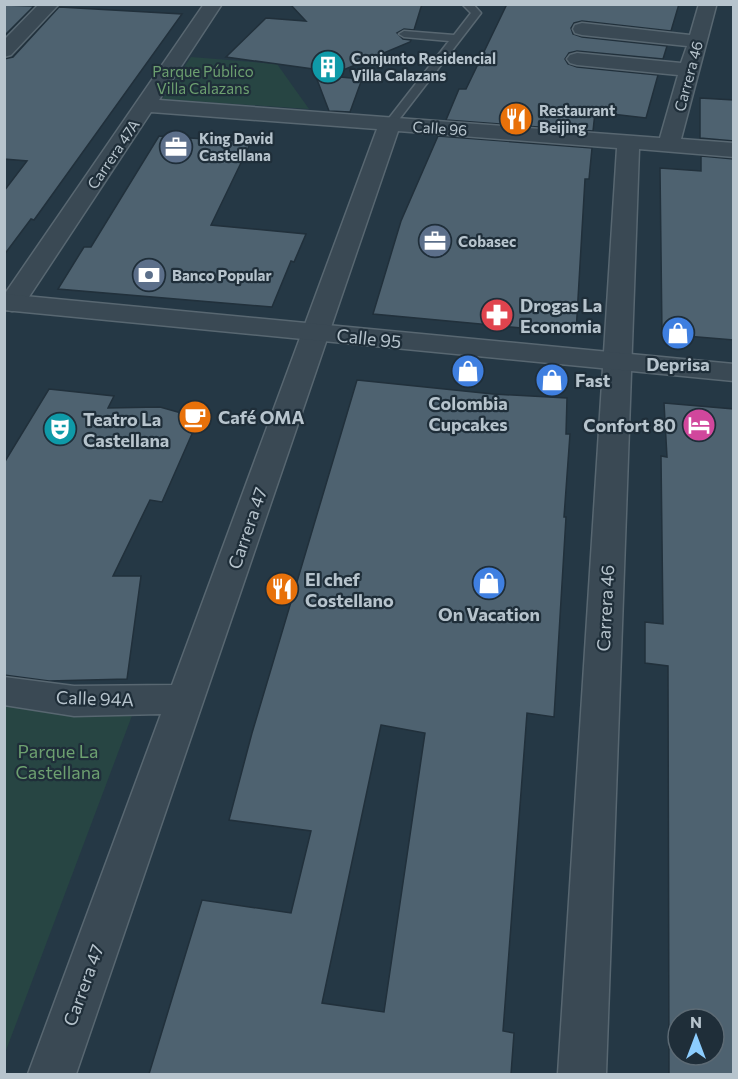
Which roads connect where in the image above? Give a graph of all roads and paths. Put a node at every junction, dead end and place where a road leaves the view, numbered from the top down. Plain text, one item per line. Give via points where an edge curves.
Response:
1 (50, 4) edge
2 (213, 4) edge
3 (467, 4) edge
4 (707, 6) dead end
5 (582, 29) dead end
6 (404, 34) dead end
7 (457, 38) junction
8 (697, 41) junction
9 (4, 51) edge
10 (576, 59) dead end
11 (689, 70) junction
12 (146, 105) junction
13 (390, 124) junction
14 (628, 142) junction
15 (669, 145) junction
16 (734, 150) edge
17 (10, 297) edge
18 (316, 326) junction
19 (617, 355) junction
20 (734, 358) edge
21 (734, 373) edge
22 (4, 690) edge
23 (185, 699) junction
24 (52, 1074) edge
25 (582, 1074) edge

1 - 9 street
2 - 12 street, Carrera 47A
3 - 7 lane, Carrera 47 via 476,13
4 - 8 street, Carrera 46
5 - 8 street
6 - 7 lane
7 - 13 lane, Carrera 47
8 - 11 street, Carrera 46
10 - 11 street
11 - 15 street, Carrera 46
12 - 13 street, Calle 96
12 - 17 street, Carrera 47A
13 - 14 street, Calle 96
13 - 18 street, Carrera 47
14 - 15 street, Calle 96
14 - 19 street, Carrera 46
15 - 16 street, Calle 96
17 - 18 street, Calle 95
18 - 19 street, Calle 95
18 - 23 street, Carrera 47
19 - 20 street, Calle 95
19 - 21 street, Calle 95
19 - 25 street, Carrera 46
22 - 23 street, Calle 94A via 74,701
23 - 24 street, Carrera 47

